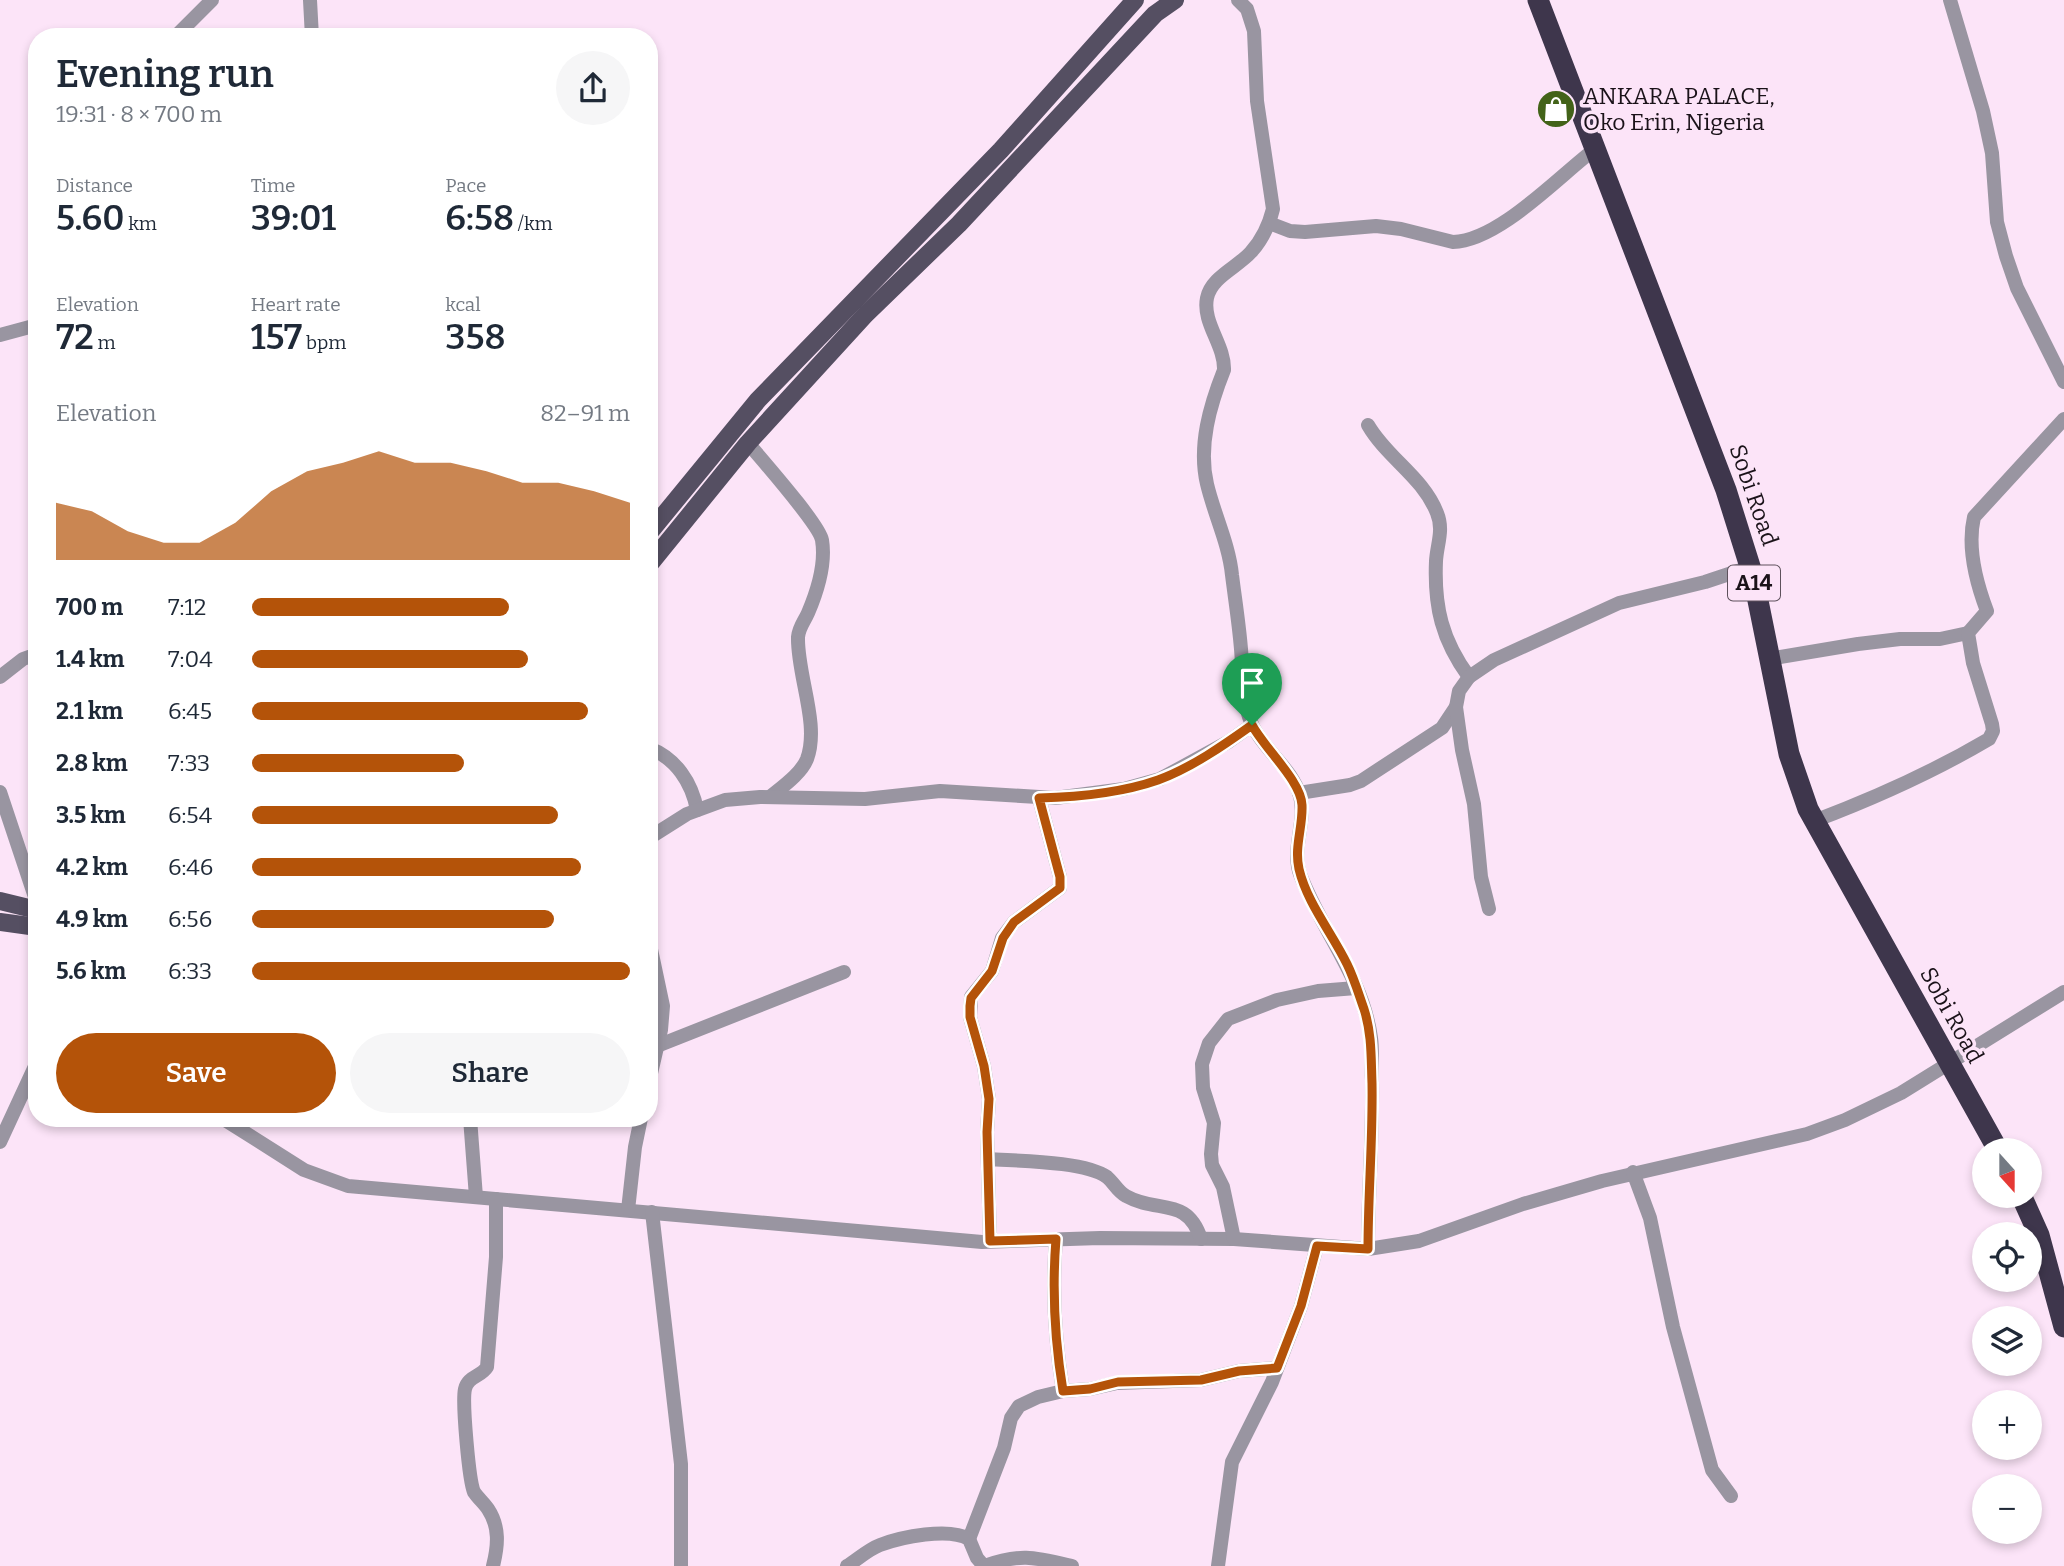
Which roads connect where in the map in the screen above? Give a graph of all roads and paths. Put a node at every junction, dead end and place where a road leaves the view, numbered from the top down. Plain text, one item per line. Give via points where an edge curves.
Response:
1 (212, 0) edge
2 (310, 0) edge
3 (1135, 0) edge
4 (1175, 0) edge
5 (1238, 0) edge
6 (1538, 0) edge
7 (1950, 0) edge
8 (184, 28) edge
9 (312, 28) edge
10 (1595, 149) junction
11 (1269, 223) junction
12 (28, 327) edge
13 (0, 335) edge
14 (2064, 382) edge
15 (2064, 419) edge
16 (1368, 425) dead end
17 (748, 443) junction
18 (658, 522) edge
19 (658, 554) edge
20 (1750, 567) junction
21 (1968, 633) junction
22 (28, 657) edge
23 (1768, 659) junction
24 (0, 677) edge
25 (1469, 677) junction
26 (1456, 707) junction
27 (1252, 725) junction
28 (658, 753) edge
29 (0, 792) edge
30 (1300, 793) junction
31 (770, 797) junction
32 (1039, 798) junction
33 (697, 810) junction
34 (1814, 821) junction
35 (658, 831) edge
36 (28, 875) edge
37 (0, 901) edge
38 (28, 908) edge
39 (1489, 909) dead end
40 (0, 922) edge
41 (28, 926) edge
42 (844, 972) dead end
43 (658, 982) edge
44 (1356, 988) junction
45 (2064, 992) edge
46 (658, 1039) edge
47 (658, 1046) edge
48 (1949, 1063) junction
49 (28, 1079) edge
50 (3, 1125) edge
51 (236, 1127) edge
52 (471, 1127) edge
53 (639, 1127) edge
54 (1991, 1138) edge
55 (0, 1142) edge
56 (989, 1159) junction
57 (1633, 1172) junction
58 (476, 1197) junction
59 (496, 1199) junction
60 (2027, 1208) edge
61 (628, 1210) junction
62 (653, 1212) junction
63 (1056, 1239) junction
64 (1202, 1239) junction
65 (1234, 1239) junction
66 (990, 1241) junction
67 (1317, 1246) junction
68 (1368, 1249) junction
69 (2064, 1327) edge
70 (1277, 1368) junction
71 (1063, 1391) junction
72 (1731, 1496) dead end
73 (969, 1539) junction
74 (493, 1566) edge
75 (681, 1566) edge
76 (847, 1566) edge
77 (984, 1566) edge
78 (1072, 1566) edge
79 (1218, 1566) edge

1 - 8 street
2 - 9 street
3 - 18 main road via 1001,150 758,400
4 - 17 main road via 1156,14 959,224 866,314
5 - 11 street via 1252,19 1254,31 1257,101 1273,209
6 - 10 highway, Sobi Road / A14
7 - 14 street via 1983,111 1992,153 1997,222 2006,256
10 - 11 street via 1537,200 1461,242 1376,226 1305,232
10 - 20 highway, Sobi Road / A14 via 1726,489
11 - 27 street via 1250,253 1210,288 1207,298 1224,370 1205,432 1204,461 1232,571 1244,694
12 - 13 street
15 - 21 street via 1974,517 1972,549 1987,611
16 - 25 street via 1417,480 1437,512 1441,535 1436,598 1442,630
17 - 19 main road
17 - 31 street via 813,522 822,540 820,578 798,639 811,743 806,761
20 - 23 highway, Sobi Road / A14
20 - 25 street via 1619,603 1494,660
21 - 23 street
21 - 34 street via 1992,723 1989,739 1903,785
22 - 24 street
23 - 34 highway, Sobi Road / A14 via 1789,754
25 - 26 street via 1459,691
26 - 30 street via 1442,728 1361,781
26 - 39 street
27 - 30 street
27 - 32 street via 1160,779 1124,789
28 - 33 street via 671,760 687,780
29 - 36 street
30 - 44 street via 1299,869
31 - 32 street via 865,799 940,790
31 - 33 street via 725,800
32 - 56 street via 1060,888 1014,922 992,971 971,998 970,1017 989,1099
33 - 35 street
34 - 48 highway, Sobi Road / A14
37 - 38 main road
40 - 41 main road
42 - 47 street
43 - 46 street via 663,1006
44 - 65 street via 1277,1000 1228,1019 1209,1043 1202,1064 1203,1088 1214,1123 1212,1164 1223,1187
44 - 68 street via 1371,1038 1373,1152
45 - 48 street
48 - 54 highway, Sobi Road / A14
48 - 57 street via 1901,1093 1820,1129
49 - 50 street
50 - 55 street
51 - 58 street via 304,1170 348,1186
52 - 58 street
53 - 61 street
56 - 64 street via 1095,1172 1126,1196 1183,1212 1193,1219
56 - 66 street
57 - 68 street via 1419,1241
57 - 72 street via 1650,1218 1673,1327 1712,1470
58 - 59 street
59 - 61 street
59 - 74 street via 489,1354 485,1371 469,1380 465,1389 473,1490 490,1512 497,1531
60 - 69 highway via 2039,1235
61 - 62 street
62 - 66 street
62 - 75 street via 681,1464
63 - 64 street
63 - 66 street
63 - 71 street
64 - 65 street
65 - 67 street
67 - 68 street
67 - 70 street
70 - 71 street via 1201,1380 1118,1382
70 - 79 street via 1232,1462
71 - 73 street via 1019,1406 1011,1418
73 - 76 street via 950,1533 910,1537 878,1545
73 - 77 street
77 - 78 street via 1018,1556

